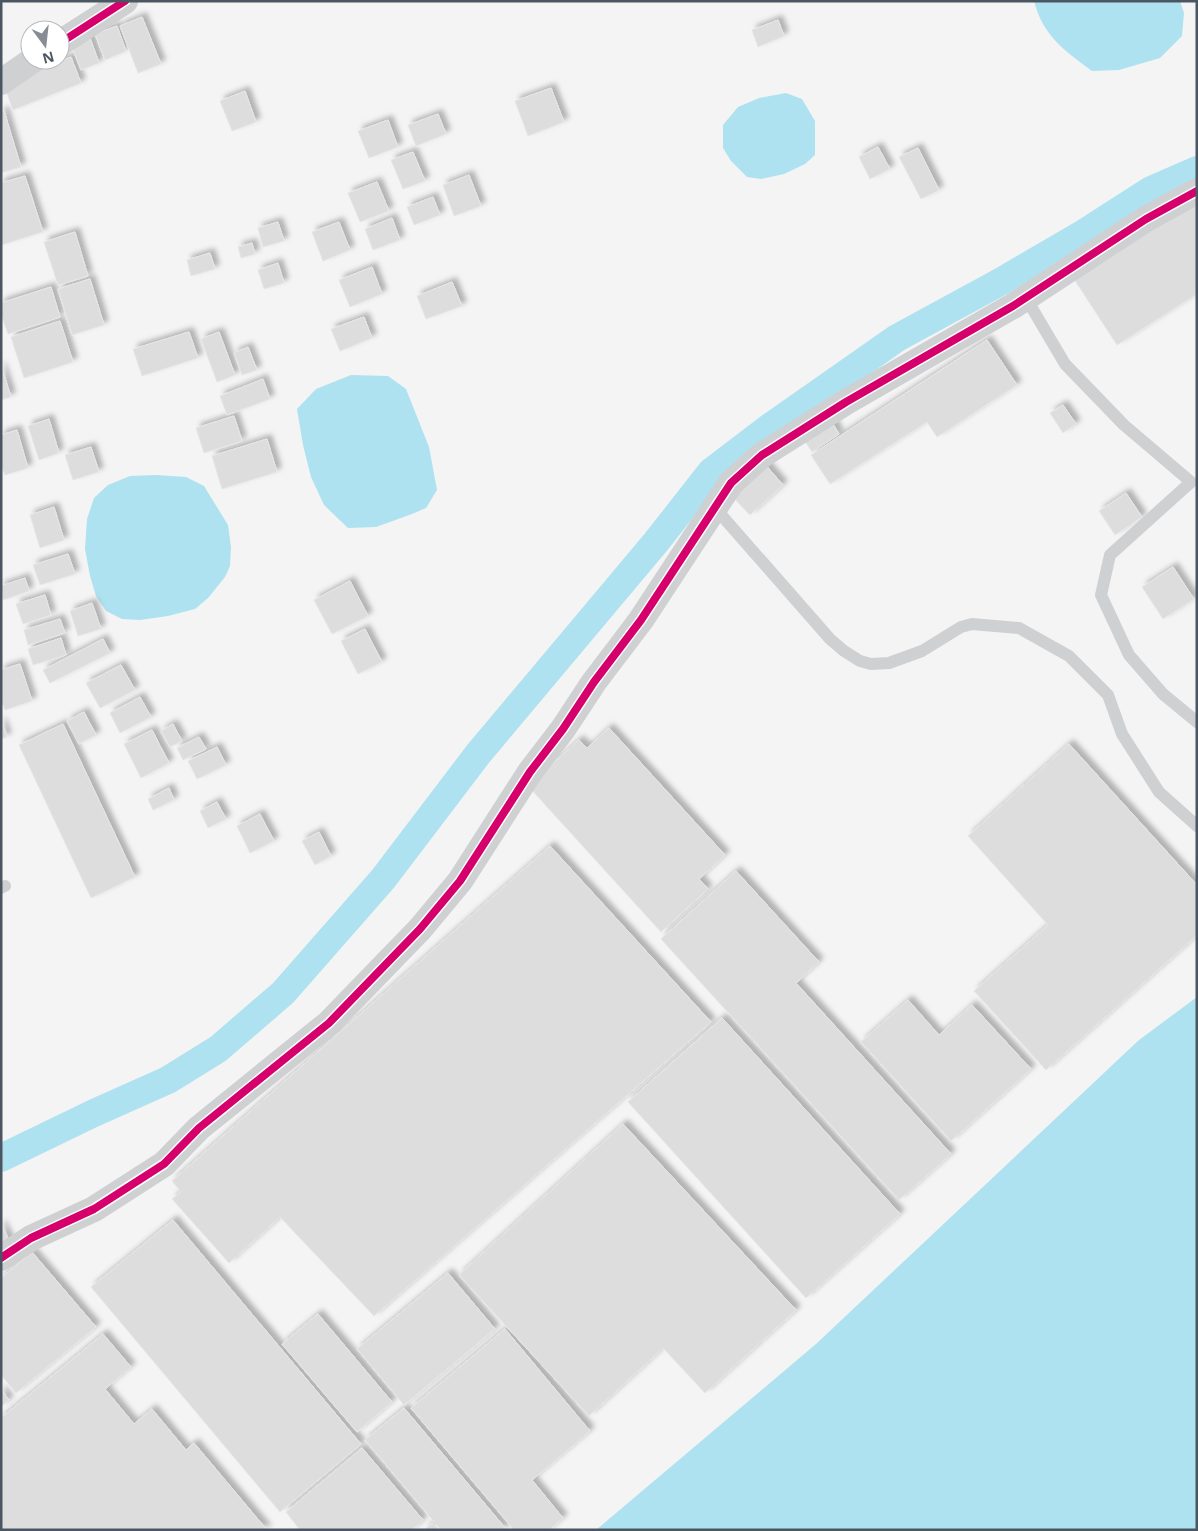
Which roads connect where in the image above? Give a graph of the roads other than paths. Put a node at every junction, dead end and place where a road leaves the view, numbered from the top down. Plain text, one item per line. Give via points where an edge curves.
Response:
1 (125, 1) edge
2 (70, 37) edge
3 (20, 69) edge
4 (1, 82) edge
5 (1197, 191) edge
6 (1026, 298) junction
7 (1194, 480) edge
8 (716, 509) junction
9 (1197, 722) edge
10 (1197, 826) edge
11 (1, 1258) edge

1 - 2 street
3 - 4 street
5 - 6 street via 1146,219
6 - 7 lane via 1065,364 1124,425
6 - 8 street via 846,402 762,455 731,483
7 - 9 lane via 1110,555 1101,595 1129,655 1163,694
8 - 10 lane via 830,639 860,661 871,664 904,659 972,624 1019,628 1069,656 1108,695 1122,734 1159,792
8 - 11 street via 642,620 530,772 460,881 420,929 329,1022 199,1128 164,1164 94,1208 31,1238

